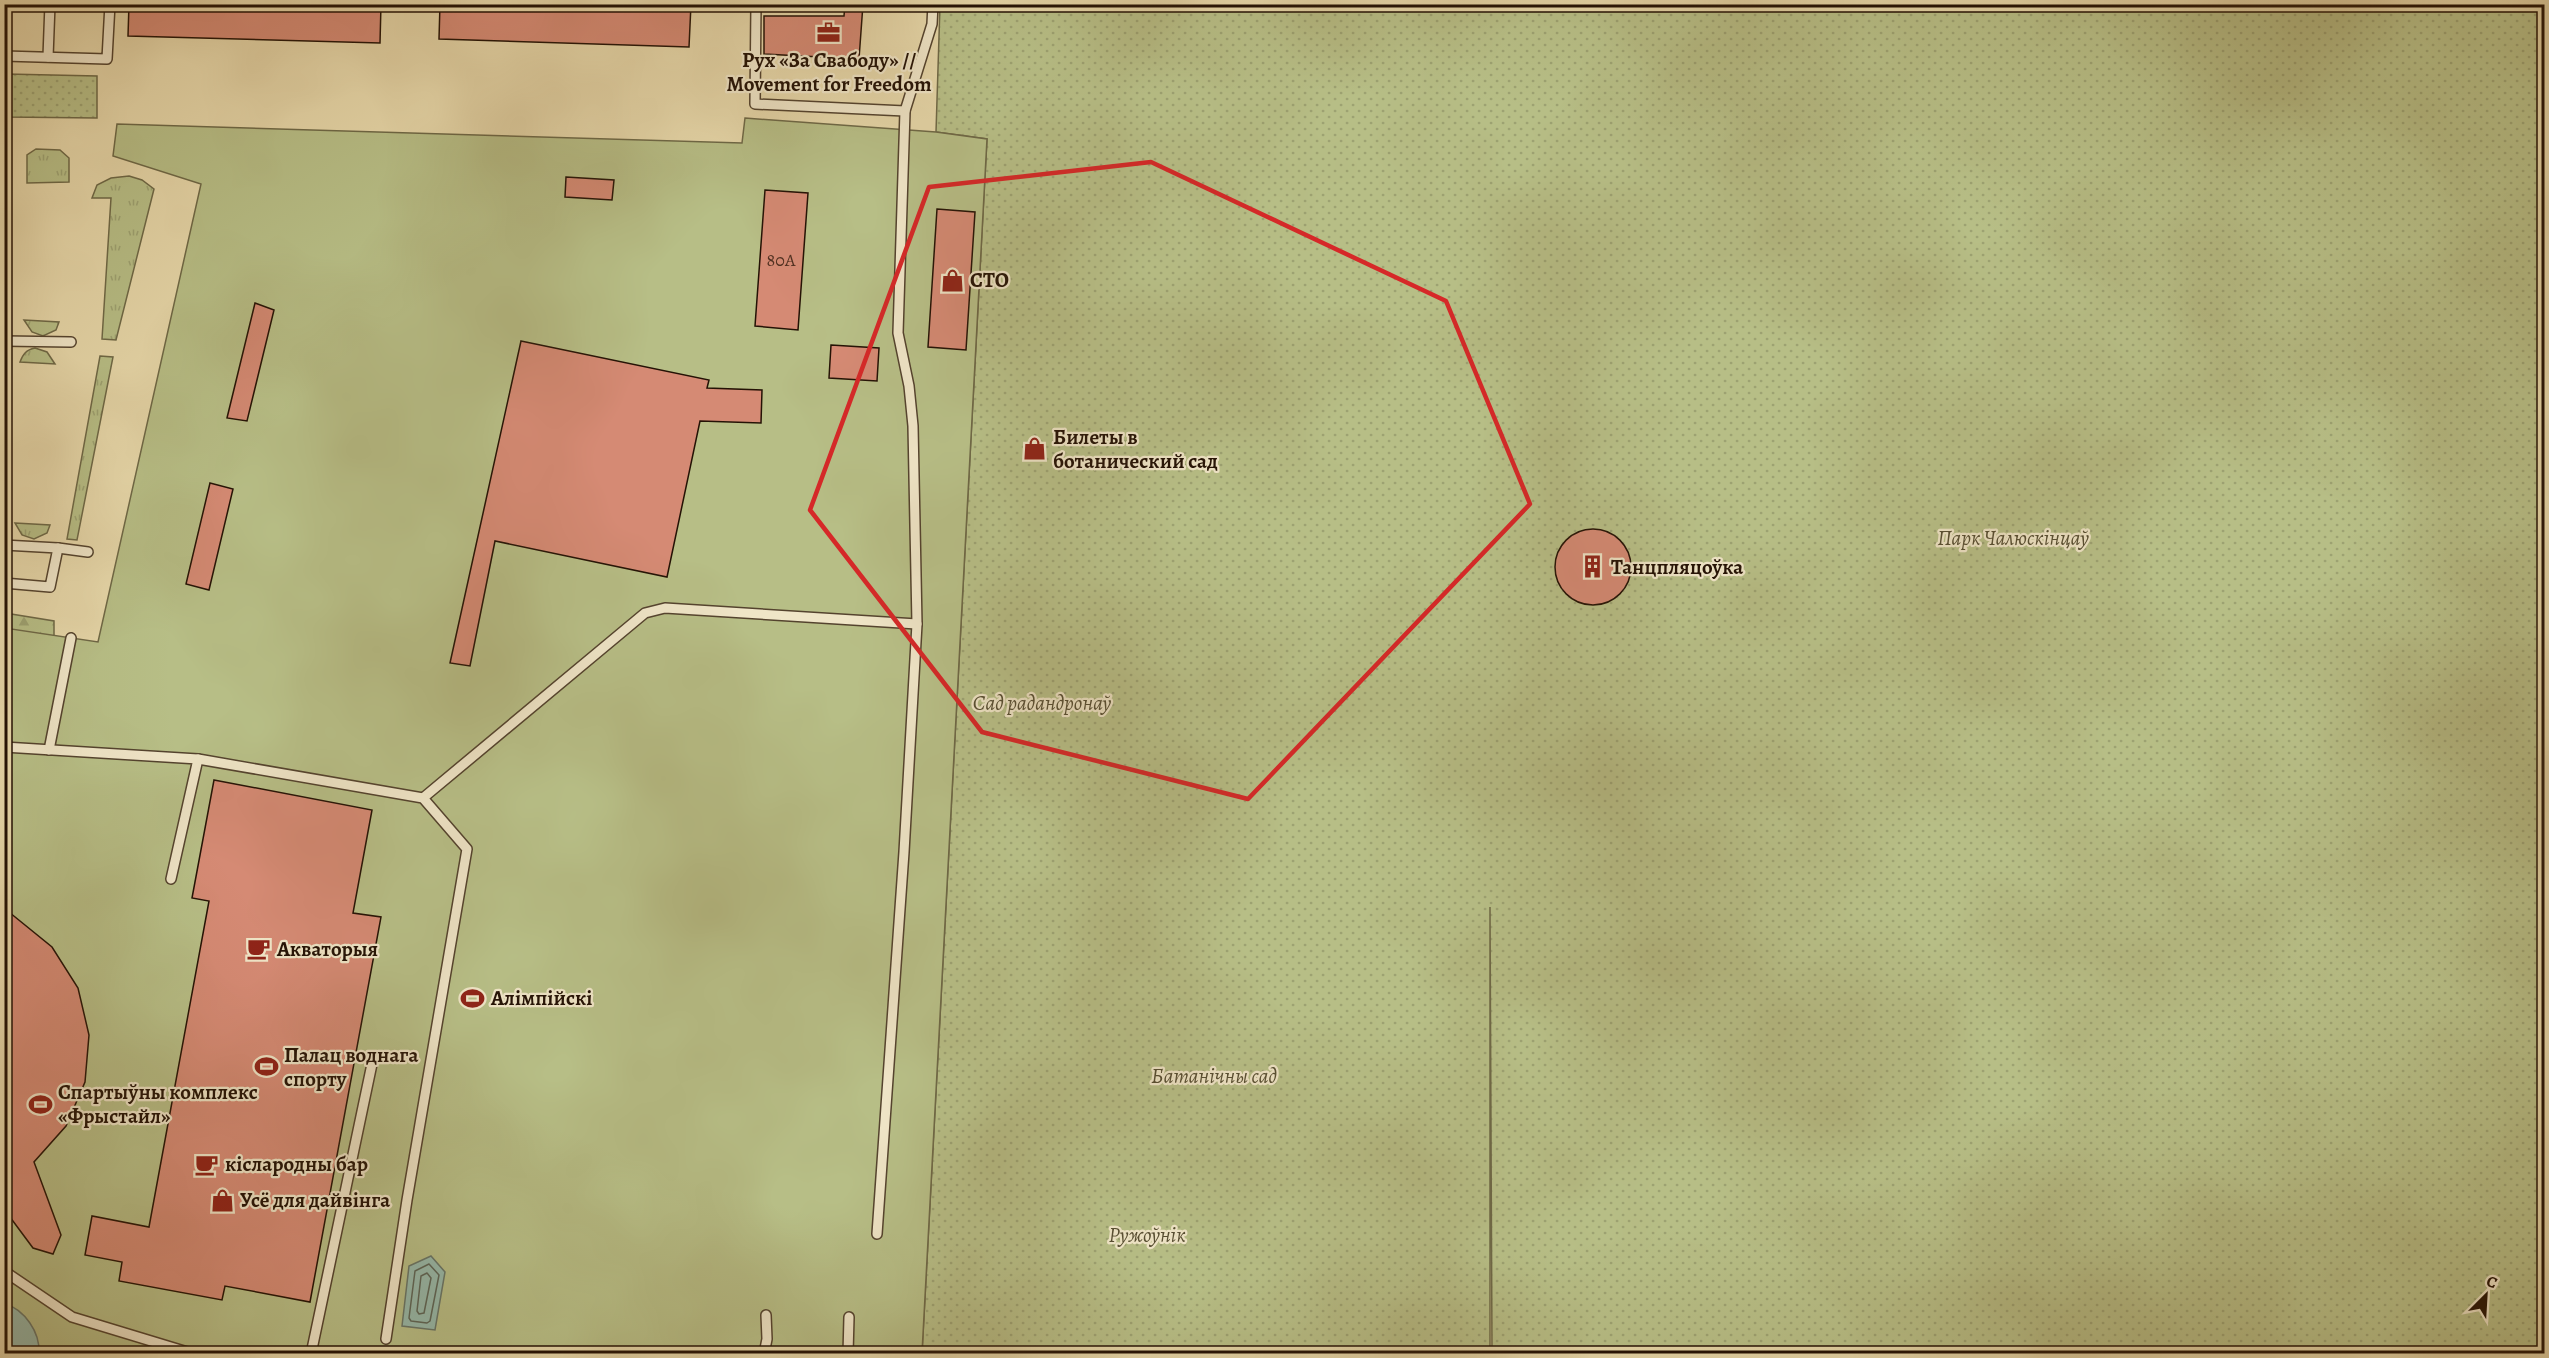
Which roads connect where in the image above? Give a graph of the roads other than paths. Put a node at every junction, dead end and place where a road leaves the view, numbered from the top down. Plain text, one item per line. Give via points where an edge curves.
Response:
1 (50, 4) edge
2 (110, 4) edge
3 (756, 4) edge
4 (933, 4) edge
5 (4, 56) edge
6 (48, 57) junction
7 (905, 111) junction
8 (4, 341) edge
9 (71, 342) dead end
10 (4, 545) edge
11 (57, 548) junction
12 (88, 552) dead end
13 (4, 583) edge
14 (916, 624) junction
15 (71, 638) dead end
16 (4, 747) edge
17 (49, 750) junction
18 (198, 759) junction
19 (423, 798) junction
20 (171, 879) dead end
21 (372, 1064) dead end
22 (877, 1234) dead end
23 (4, 1271) edge
24 (766, 1315) dead end
25 (849, 1317) dead end
26 (386, 1339) dead end
27 (194, 1353) edge
28 (311, 1353) edge
29 (764, 1353) edge
30 (848, 1353) edge

1 - 6 lane
2 - 6 lane via 107,59
3 - 7 lane via 755,104
4 - 7 lane via 932,24
5 - 6 lane
7 - 14 lane via 898,333 913,426
8 - 9 lane
10 - 11 lane
11 - 12 lane
11 - 13 lane via 50,587
14 - 19 lane via 665,608 645,613
14 - 22 lane
15 - 17 lane
16 - 17 lane
17 - 18 lane
18 - 19 lane
18 - 20 lane
19 - 26 lane via 467,849
21 - 28 lane
23 - 27 lane via 72,1317
24 - 29 lane
25 - 30 lane

